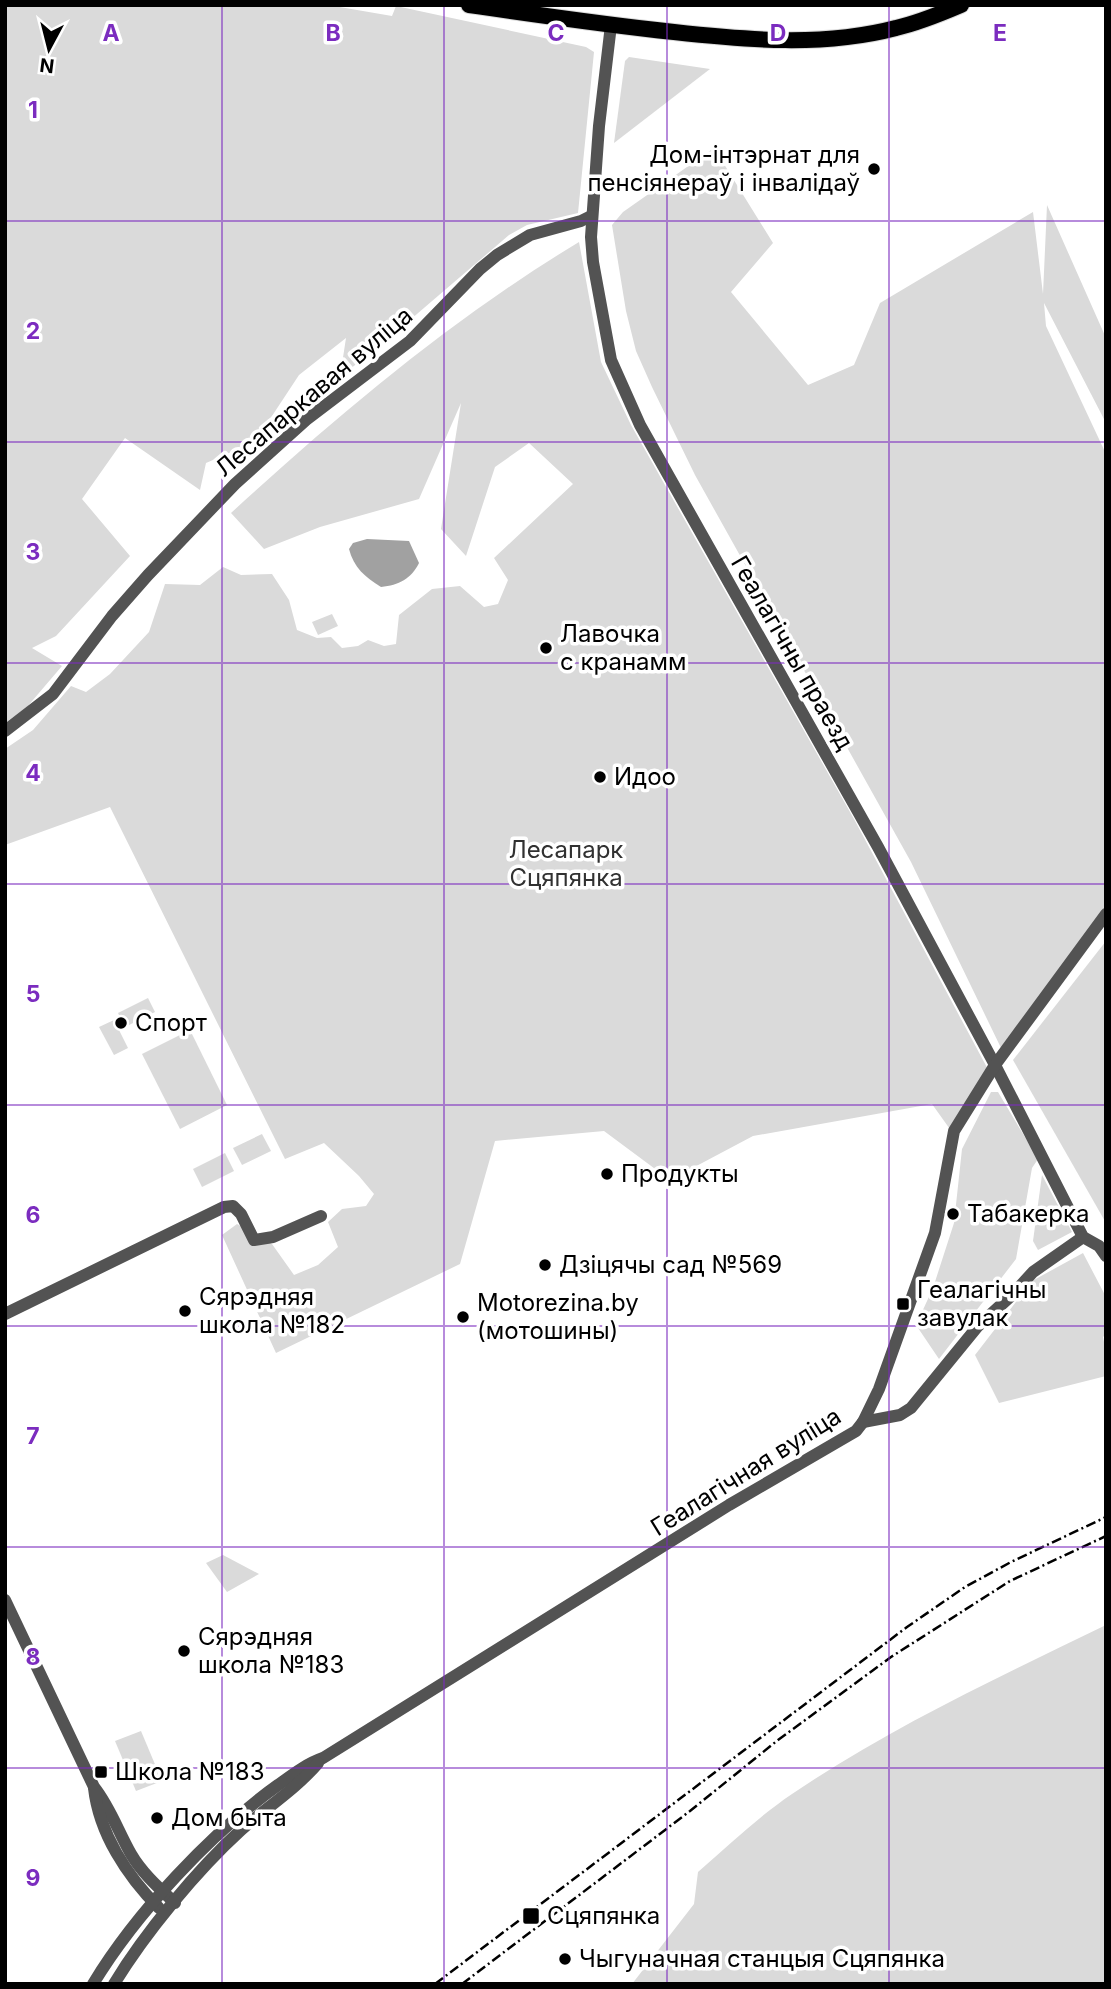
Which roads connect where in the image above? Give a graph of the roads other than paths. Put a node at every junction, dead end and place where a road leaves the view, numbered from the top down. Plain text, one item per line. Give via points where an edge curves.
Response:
1 (469, 5) edge
2 (961, 5) edge
3 (611, 25) junction
4 (591, 216) junction
5 (5, 731) edge
6 (1106, 914) edge
7 (995, 1065) junction
8 (321, 1216) dead end
9 (1083, 1237) junction
10 (1106, 1256) edge
11 (5, 1314) edge
12 (863, 1422) junction
13 (5, 1600) edge
14 (323, 1758) junction
15 (94, 1787) junction
16 (163, 1892) junction
17 (154, 1903) junction
18 (174, 1903) junction
19 (165, 1914) junction
20 (93, 1984) edge
21 (114, 1984) edge

1 - 3 main road
2 - 3 main road via 896,28 814,39 745,40
3 - 4 street, Геалагічны праезд
4 - 5 street, Лесапаркавая вуліца via 530,234 507,248 410,341 306,420 164,556 53,694
4 - 7 street, Геалагічны праезд via 593,262 611,360 634,413
6 - 7 street, Геалагічная вуліца
7 - 9 street, Геалагічны праезд
7 - 12 street, Геалагічная вуліца via 954,1131 935,1233 879,1390
8 - 11 street via 273,1237 254,1240 241,1214 233,1206 224,1207
9 - 10 street, Геалагічны праезд
9 - 12 street via 1033,1272 978,1326 911,1408 900,1415
12 - 14 street, Геалагічная вуліца via 843,1440 729,1505
13 - 15 street
14 - 16 street, Геалагічная вуліца via 258,1799
14 - 18 street, Геалагічная вуліца via 239,1832
15 - 16 street via 132,1856
15 - 17 street via 96,1805 117,1854
16 - 17 street, Геалагічная вуліца
16 - 18 street
17 - 19 street
17 - 20 street, Геалагічная вуліца
18 - 19 street, Геалагічная вуліца
19 - 21 street, Геалагічная вуліца

